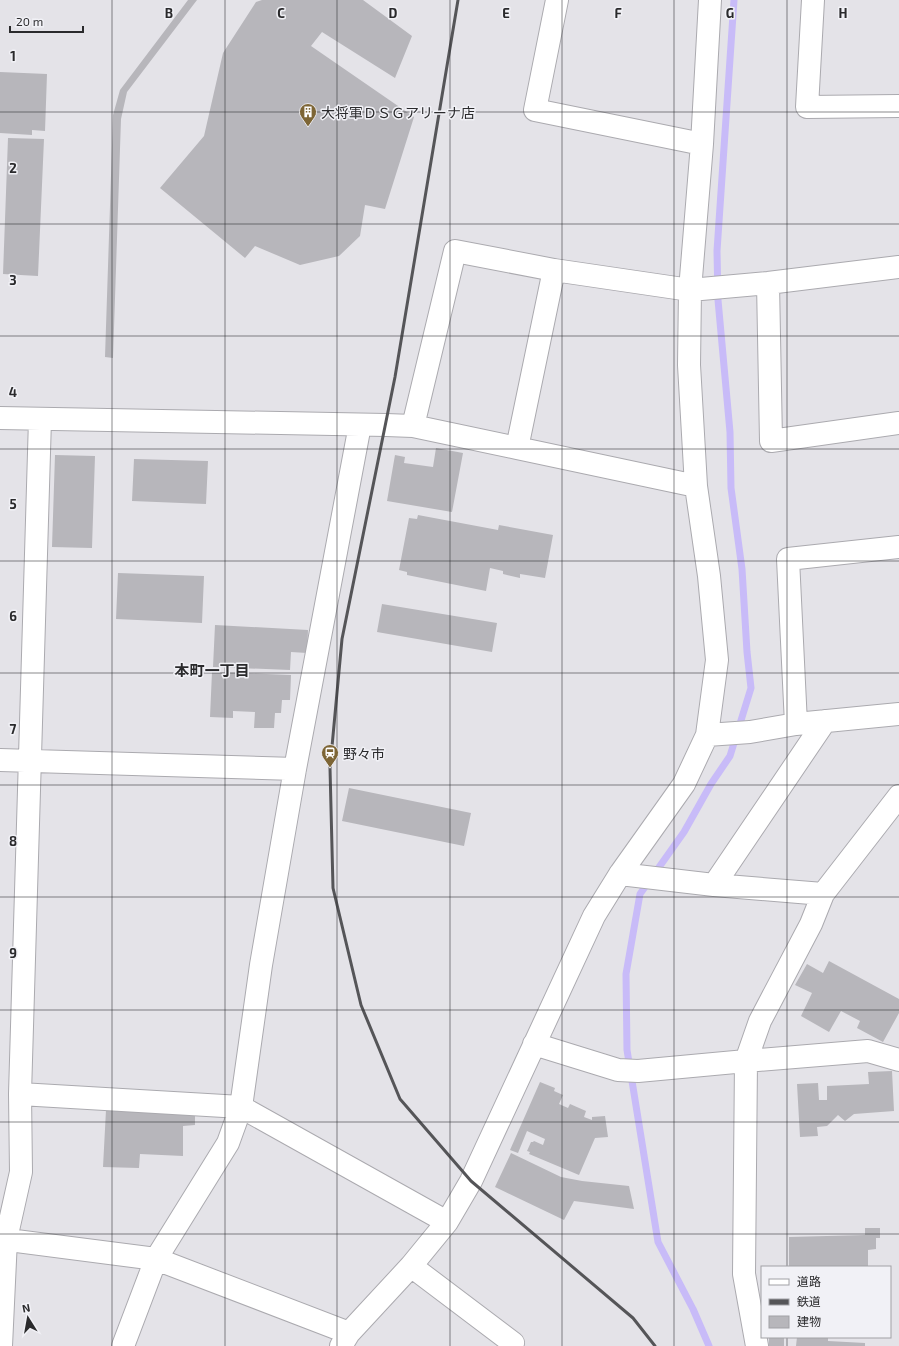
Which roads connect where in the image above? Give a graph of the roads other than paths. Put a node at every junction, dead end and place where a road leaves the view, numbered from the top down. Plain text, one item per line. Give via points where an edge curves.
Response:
1 (557, 0) edge
2 (710, 0) edge
3 (813, 0) edge
4 (899, 106) edge
5 (702, 144) junction
6 (899, 267) edge
7 (554, 270) junction
8 (768, 283) junction
9 (697, 289) junction
10 (0, 418) edge
11 (40, 419) junction
12 (899, 423) edge
13 (360, 424) junction
14 (413, 426) junction
15 (517, 448) junction
16 (696, 486) junction
17 (899, 547) edge
18 (899, 714) edge
19 (825, 722) junction
20 (796, 724) junction
21 (716, 734) junction
22 (0, 760) edge
23 (30, 761) junction
24 (295, 769) junction
25 (899, 796) edge
26 (626, 875) junction
27 (714, 885) junction
28 (823, 894) junction
29 (534, 1044) junction
30 (899, 1060) edge
31 (746, 1061) junction
32 (20, 1094) junction
33 (241, 1107) junction
34 (447, 1222) junction
35 (3, 1239) edge
36 (156, 1259) junction
37 (411, 1266) junction
38 (345, 1339) edge
39 (1, 1346) edge
40 (123, 1346) edge
41 (512, 1346) edge
42 (757, 1346) edge

1 - 5 street via 535,110
2 - 5 street
3 - 4 street via 807,107
5 - 9 street
6 - 8 street
7 - 9 street
7 - 14 street via 455,251
7 - 15 street
8 - 9 street
8 - 12 street via 771,442
9 - 16 street via 689,365
10 - 11 street
11 - 13 street
11 - 23 street
13 - 14 street
13 - 24 street
14 - 15 street
15 - 16 street
16 - 21 street via 709,576 717,660
17 - 20 street via 788,559
18 - 19 street
19 - 20 street
19 - 27 street
20 - 21 street via 750,732
21 - 26 street
22 - 23 street
23 - 24 street
23 - 32 street
24 - 33 street via 261,965
25 - 28 street
26 - 27 street
26 - 29 street via 594,916
27 - 28 street
28 - 31 street via 811,924 760,1021
29 - 31 street via 628,1071
29 - 34 street via 470,1181
30 - 31 street via 868,1052
31 - 42 street via 744,1274
32 - 33 street
32 - 35 street via 21,1172
33 - 34 street
33 - 36 street via 228,1143
34 - 37 street
35 - 36 street
35 - 39 street
36 - 38 street
36 - 40 street
37 - 38 street
37 - 41 street via 513,1343

